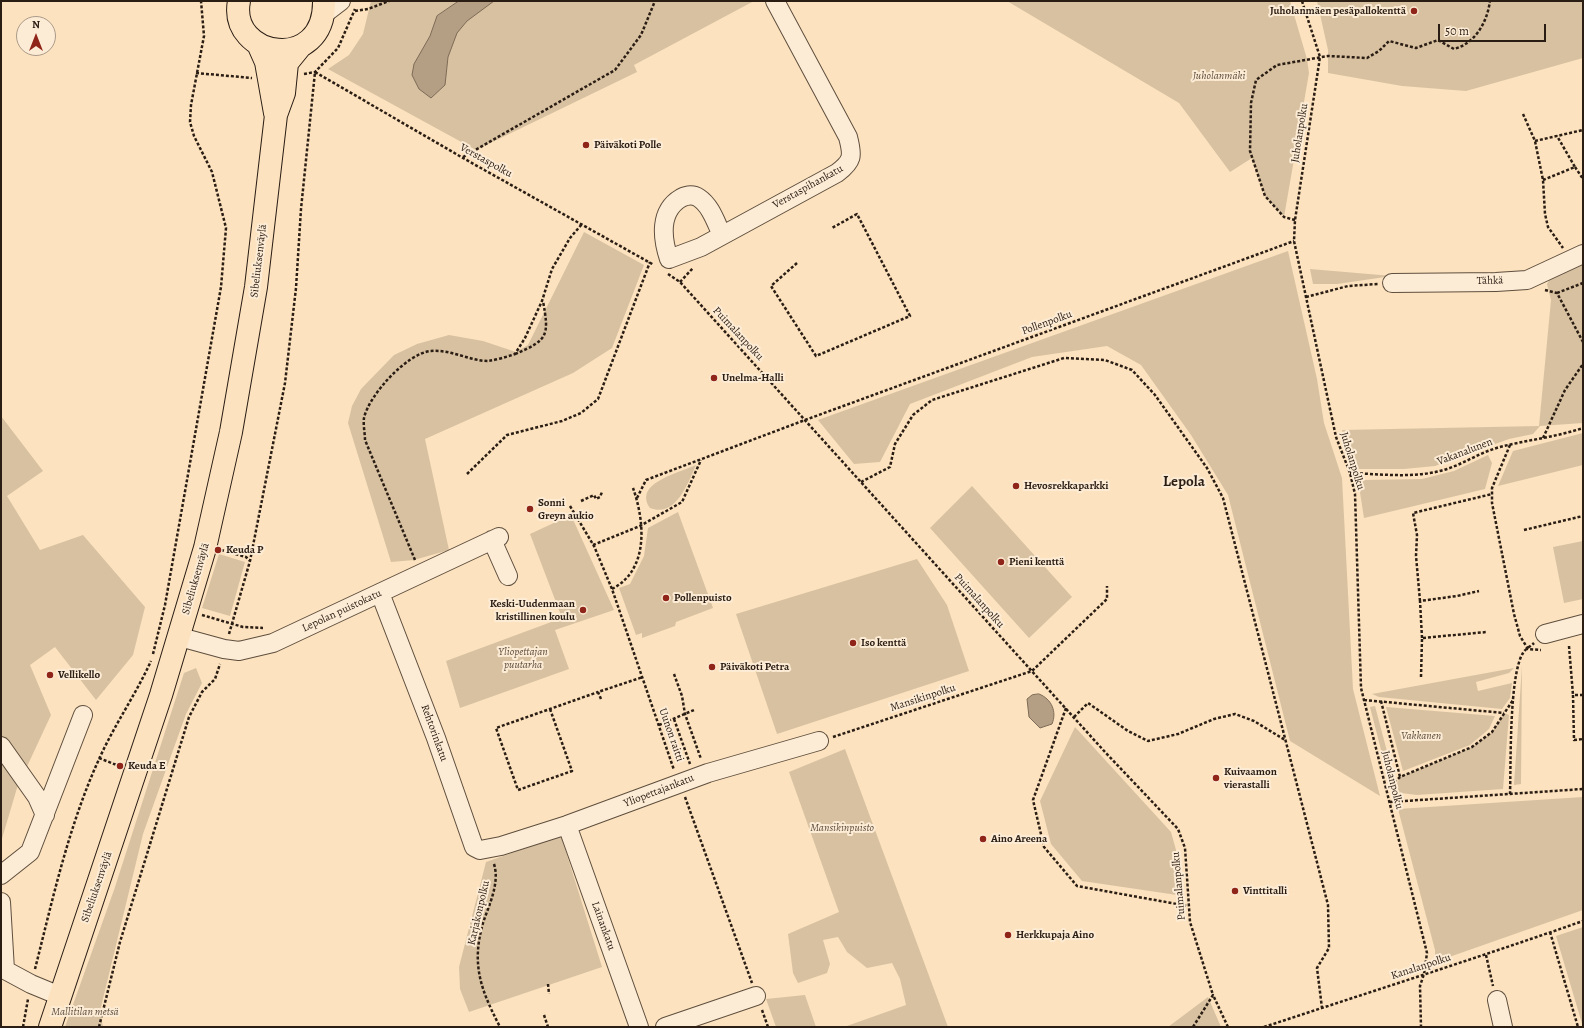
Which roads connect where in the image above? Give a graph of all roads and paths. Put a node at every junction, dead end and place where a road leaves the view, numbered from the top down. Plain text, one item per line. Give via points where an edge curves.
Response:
1 (201, 1) edge
2 (239, 1) edge
3 (389, 1) edge
4 (655, 1) edge
5 (774, 1) edge
6 (1302, 1) edge
7 (1490, 1) edge
8 (348, 6) edge
9 (324, 8) edge
10 (258, 44) junction
11 (300, 47) junction
12 (1320, 57) junction
13 (1523, 114) dead end
14 (276, 115) junction
15 (1583, 130) edge
16 (1557, 136) junction
17 (1535, 142) junction
18 (463, 158) junction
19 (1575, 167) junction
20 (1583, 179) edge
21 (1543, 180) junction
22 (1294, 220) junction
23 (582, 224) junction
24 (832, 228) dead end
25 (722, 235) junction
26 (1294, 241) junction
27 (1577, 257) edge
28 (650, 262) junction
29 (797, 263) dead end
30 (662, 265) junction
31 (1527, 280) junction
32 (1392, 283) joint
33 (1583, 283) edge
34 (1557, 293) junction
35 (1306, 297) junction
36 (542, 300) junction
37 (1583, 342) edge
38 (515, 354) junction
39 (1583, 364) edge
40 (805, 420) junction
41 (1583, 428) edge
42 (1543, 439) junction
43 (1510, 445) junction
44 (701, 460) junction
45 (466, 474) dead end
46 (1350, 474) junction
47 (861, 482) junction
48 (633, 488) dead end
49 (1492, 494) junction
50 (594, 495) dead end
51 (636, 498) junction
52 (581, 501) dead end
53 (570, 506) dead end
54 (1583, 516) edge
55 (640, 526) junction
56 (1524, 530) dead end
57 (593, 545) junction
58 (218, 550) dead end
59 (250, 561) junction
60 (409, 562) dead end
61 (508, 576) dead end
62 (1107, 586) dead end
63 (612, 589) junction
64 (1479, 591) dead end
65 (380, 593) junction
66 (1420, 601) junction
67 (187, 611) junction
68 (232, 624) junction
69 (1583, 624) edge
70 (267, 627) dead end
71 (1487, 632) dead end
72 (1545, 634) joint
73 (180, 637) junction
74 (1422, 638) junction
75 (1569, 646) dead end
76 (224, 649) junction
77 (1528, 649) junction
78 (1032, 670) junction
79 (674, 674) dead end
80 (643, 677) junction
81 (1421, 677) dead end
82 (598, 692) junction
83 (1573, 695) junction
84 (1583, 695) edge
85 (601, 699) dead end
86 (1364, 700) junction
87 (1513, 700) junction
88 (1381, 702) junction
89 (1066, 708) junction
90 (550, 709) junction
91 (694, 710) dead end
92 (1504, 713) junction
93 (685, 714) junction
94 (83, 715) dead end
95 (1074, 717) junction
96 (674, 719) junction
97 (659, 725) junction
98 (1583, 739) edge
99 (819, 741) joint
100 (1286, 741) junction
101 (1, 746) edge
102 (99, 758) junction
103 (120, 766) dead end
104 (1400, 777) junction
105 (694, 778) junction
106 (1386, 789) junction
107 (1583, 789) edge
108 (1510, 794) junction
109 (1390, 802) junction
110 (45, 815) junction
111 (567, 825) junction
112 (495, 847) junction
113 (1, 875) edge
114 (1, 902) edge
115 (1188, 906) junction
116 (1583, 921) edge
117 (1550, 932) junction
118 (1486, 955) junction
119 (3, 974) edge
120 (1424, 974) junction
121 (31, 984) junction
122 (548, 984) dead end
123 (549, 994) dead end
124 (1213, 995) junction
125 (60, 996) junction
126 (756, 996) joint
127 (1497, 1000) joint
128 (1322, 1008) junction
129 (544, 1015) dead end
130 (22, 1027) edge
131 (50, 1027) edge
132 (99, 1027) edge
133 (500, 1027) edge
134 (548, 1027) edge
135 (639, 1027) edge
136 (665, 1027) edge
137 (1193, 1027) edge
138 (1228, 1027) edge
139 (1264, 1027) edge
140 (1421, 1027) edge
141 (1503, 1027) edge
142 (1578, 1027) edge

1 - 102 path via 204,36 190,122 212,172 226,228 221,287 165,605 151,662
2 - 10 main road via 240,21 247,34
3 - 8 path via 368,9
4 - 18 path via 641,35 615,70
5 - 25 street, Verstaspihankatu via 848,137 852,150 850,160 847,166 837,173
6 - 12 path, Juholanpolku
7 - 12 path via 1488,14 1479,33 1464,46 1454,49 1438,40 1416,48 1389,41 1367,58
8 - 9 street
9 - 11 main road, Sibeliuksenväylä via 320,27 312,39
10 - 11 main road via 271,50 286,51
10 - 14 main road, Sibeliuksenväylä via 266,62
11 - 14 main road, Sibeliuksenväylä via 287,63 284,93
12 - 22 path, Juholanpolku
12 - 22 path via 1278,65 1256,80 1251,103 1250,151 1265,196 1284,217
13 - 17 path
14 - 67 main road, Sibeliuksenväylä via 256,287 232,424 206,548
15 - 16 path
16 - 17 path
16 - 19 path
17 - 21 path
18 - 23 path, Verstaspolku
18 - 59 path, Verstaspolku via 315,72 285,383
19 - 20 path
19 - 21 path
21 - 27 path via 1548,227
22 - 26 path, Juholanpolku
23 - 28 path, Verstaspolku
23 - 36 path via 570,238 552,269
24 - 29 path via 857,214 910,316 816,356 771,286
25 - 30 street, Verstaspihankatu
25 - 30 street via 709,209 699,198 686,196 671,205 664,222
26 - 35 path, Juholanpolku
26 - 40 path, Pollenpolku
27 - 31 street, Tähkä
28 - 30 path, Puimalanpolku
28 - 45 path via 598,399 581,413 562,421 507,435
30 - 40 path, Puimalanpolku
31 - 32 street, Tähkä
31 - 34 path via 1535,287
32 - 35 path via 1348,286
33 - 34 path
34 - 37 path
35 - 46 path, Juholanpolku via 1336,437
36 - 38 path
36 - 38 path via 547,330 544,338
38 - 60 path via 487,361 429,351 396,370 371,401 364,418 365,440 414,559
39 - 42 path via 1565,390
40 - 44 path, Pollenpolku
40 - 47 path, Puimalanpolku
41 - 42 path, Vakanalunen
42 - 43 path, Vakanalunen
43 - 46 path, Vakanalunen via 1481,453 1427,474
43 - 49 path via 1495,478
44 - 51 path, Pollenpolku via 646,480
44 - 55 path via 682,502
46 - 86 path, Juholanpolku via 1355,494 1360,688
47 - 78 path, Puimalanpolku
47 - 100 path via 890,467 895,444 909,421 932,400 1064,358 1105,360 1132,370 1156,395 1207,468 1223,498
48 - 51 path
49 - 66 path via 1413,513 1417,535
49 - 77 path via 1514,614 1520,636
50 - 52 path
51 - 55 path
53 - 57 path, Uunon raitti
54 - 56 path
55 - 57 path
55 - 63 path via 642,541 639,558 625,580
57 - 63 path, Uunon raitti
58 - 59 path via 246,557
59 - 68 path
61 - 65 street, Lepolan puistokatu via 496,539
62 - 78 path via 1107,599
63 - 80 path, Uunon raitti
64 - 66 path
65 - 76 street, Lepolan puistokatu via 273,643 239,651
65 - 112 street, Rehtorinkatu via 436,738 474,847 480,850
66 - 74 path
67 - 68 path
67 - 73 main road, Sibeliuksenväylä
68 - 70 path via 243,627
68 - 76 path
69 - 72 street
71 - 74 path
72 - 77 path
73 - 76 street, Lepolan puistokatu
73 - 125 main road, Sibeliuksenväylä
74 - 81 path
75 - 83 path
76 - 132 path via 215,679 202,692 189,717 120,942
77 - 87 path via 1523,653 1517,672
78 - 89 path, Puimalanpolku
78 - 99 path, Mansikinpolku
79 - 93 path
80 - 82 path
80 - 97 path, Uunon raitti
82 - 85 path
82 - 90 path
83 - 84 path
83 - 98 path via 1574,740
86 - 88 path
86 - 106 path, Juholanpolku
87 - 92 path
87 - 108 path
88 - 92 path
88 - 104 path
89 - 95 path, Puimalanpolku
89 - 115 path via 1033,800 1044,847 1077,886
90 - 90 path via 496,728 518,790 572,771
91 - 93 path
92 - 104 path via 1492,732 1472,747
93 - 96 path
93 - 105 path
94 - 110 street
95 - 100 path via 1088,703 1128,731 1148,741 1178,734 1214,719 1235,714 1254,721
95 - 115 path, Puimalanpolku via 1178,829 1185,848
96 - 97 path
96 - 105 path
97 - 105 path, Uunon raitti via 675,773
99 - 105 street, Yliopettajankatu
100 - 128 path via 1328,905 1329,948 1317,968
101 - 110 street via 37,797
102 - 103 path
102 - 121 path via 80,806 58,876
104 - 106 path
105 - 111 street, Yliopettajankatu
105 - 126 path, Uunon raitti via 697,833
106 - 109 path, Juholanpolku
107 - 108 path
108 - 109 path
109 - 120 path, Juholanpolku via 1427,953
110 - 113 street via 30,852
111 - 112 street, Yliopettajankatu
111 - 135 street, Lainankatu
112 - 133 path, Karjakonpolku via 496,872 492,897 482,925 478,960 480,983
114 - 119 street
115 - 124 path, Puimalanpolku via 1190,922
116 - 117 path, Kanalanpolku
117 - 118 path, Kanalanpolku
117 - 142 path
118 - 120 path, Kanalanpolku
118 - 127 path
119 - 121 street
120 - 128 path, Kanalanpolku
120 - 140 path, Juholanpolku via 1420,986
121 - 125 street
121 - 130 path
122 - 123 path
124 - 137 path
124 - 138 path, Puimalanpolku
125 - 131 main road, Sibeliuksenväylä
126 - 136 street
127 - 141 street
128 - 139 path, Kanalanpolku
129 - 134 path

